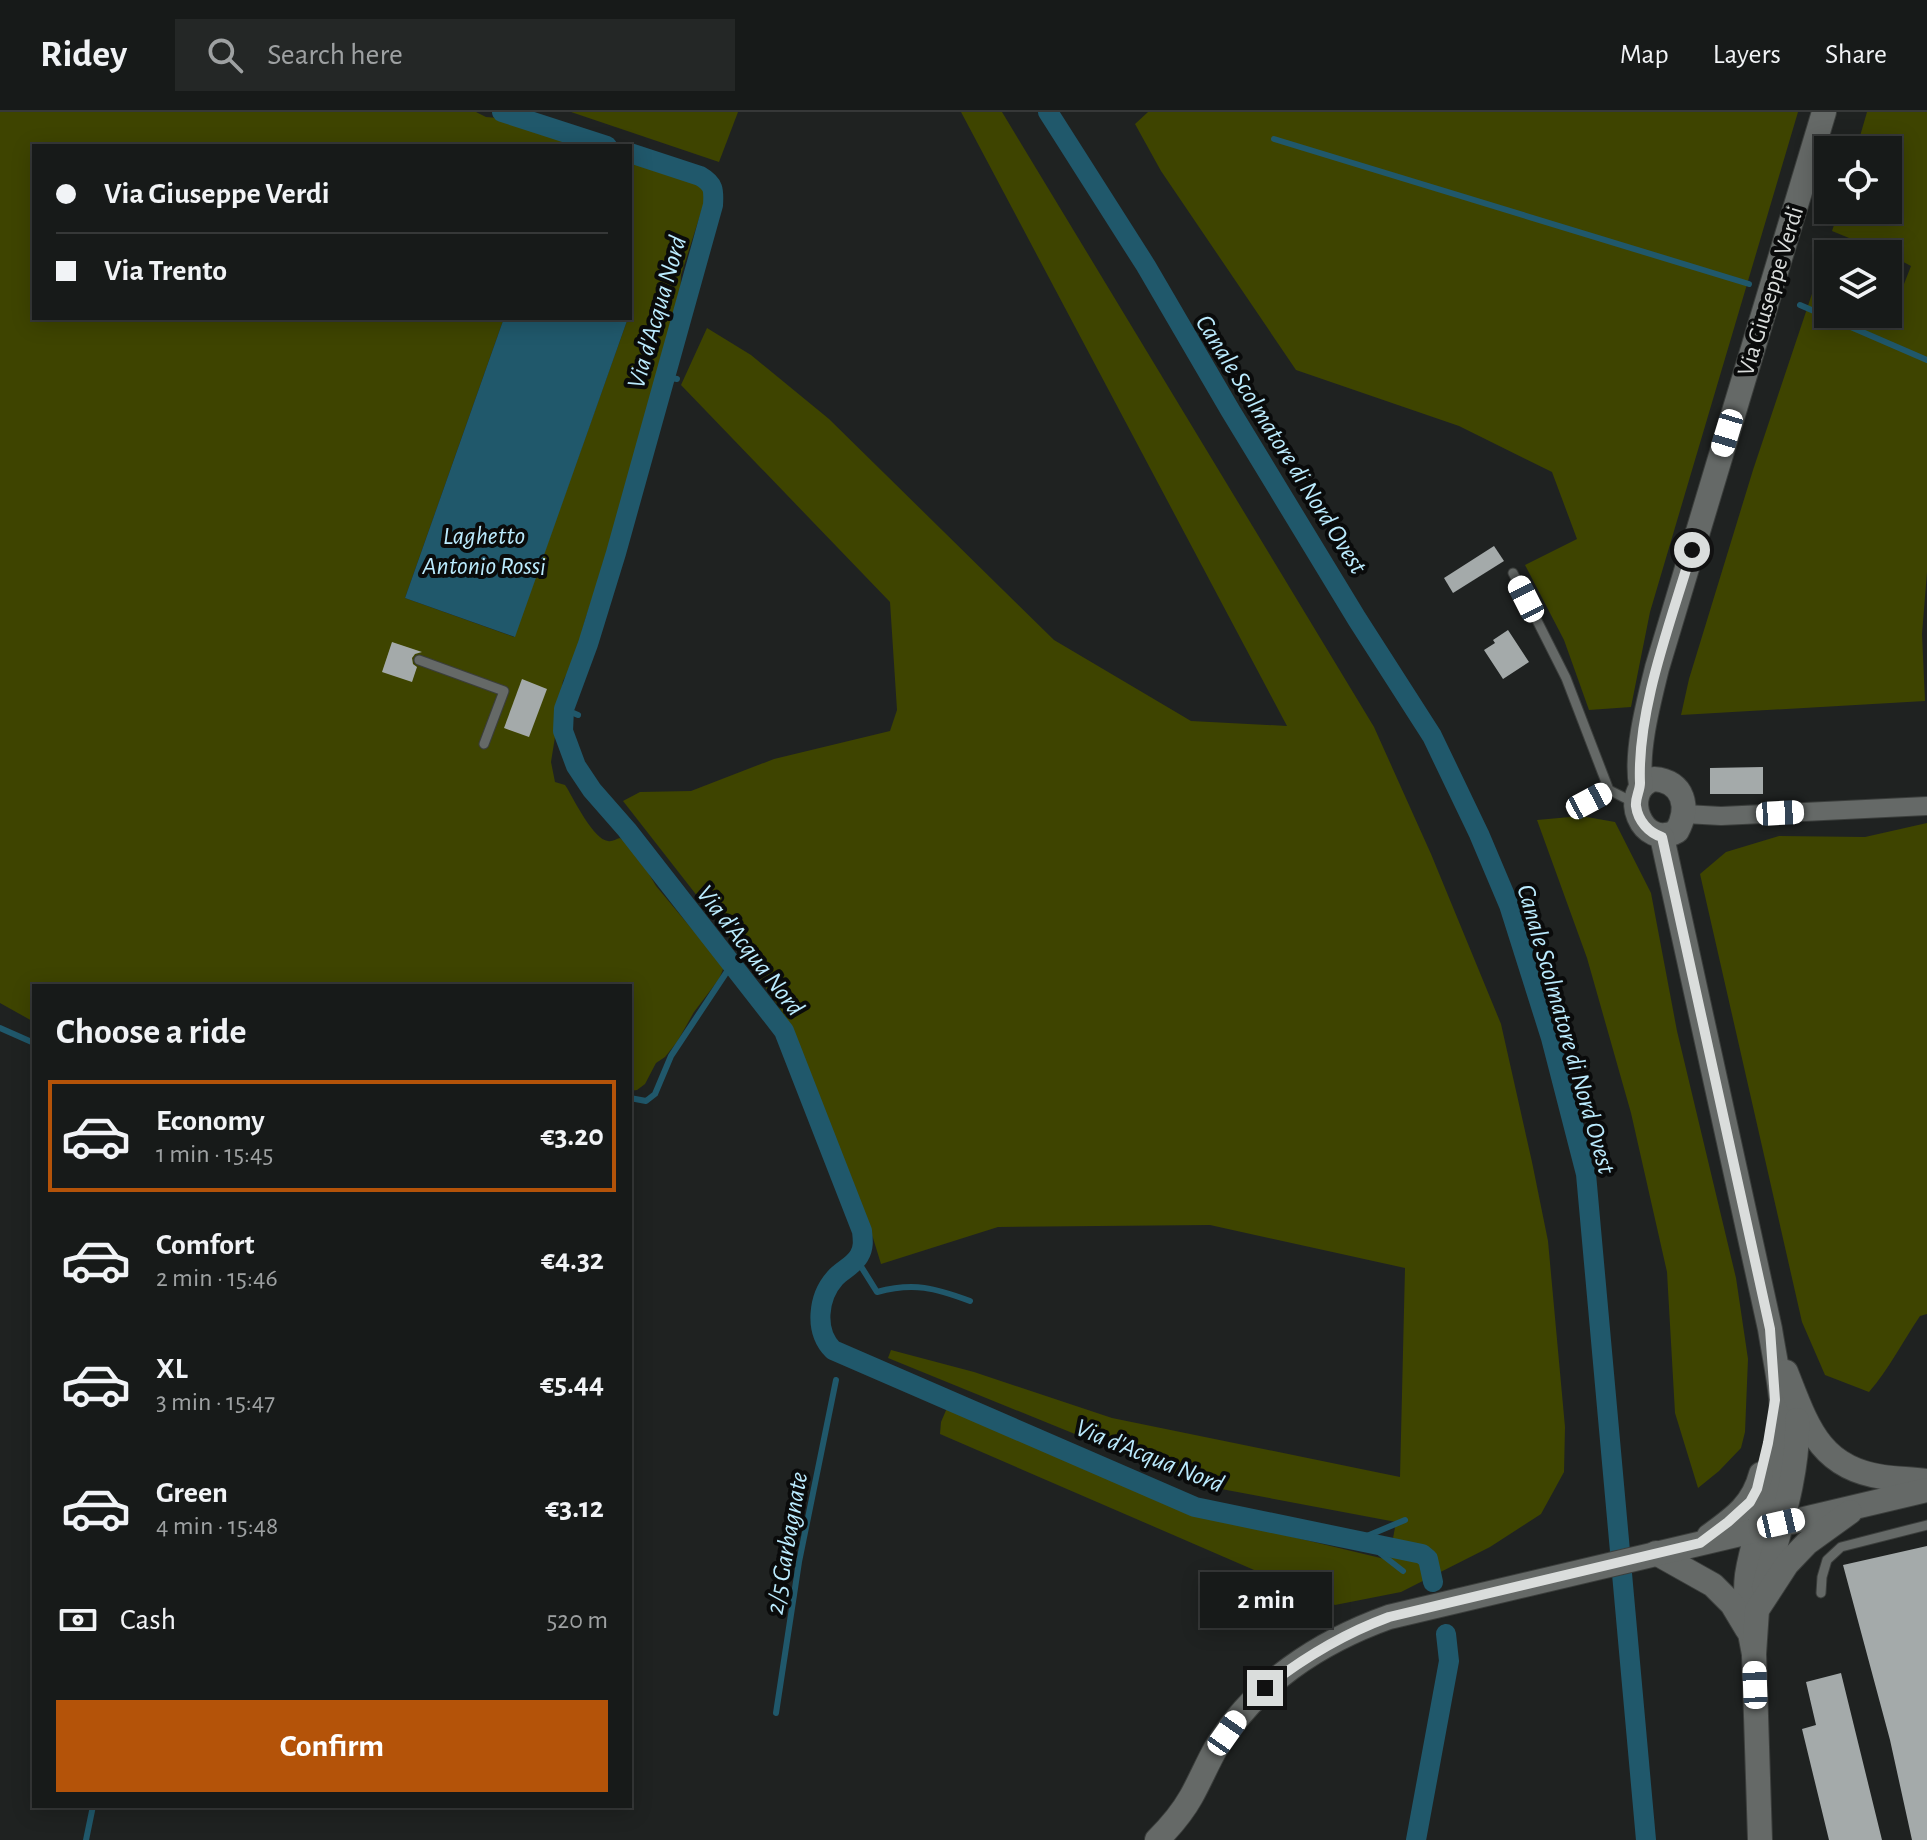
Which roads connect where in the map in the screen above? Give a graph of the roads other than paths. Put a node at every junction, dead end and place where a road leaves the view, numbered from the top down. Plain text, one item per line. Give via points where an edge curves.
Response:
1 (1824, 112) edge
2 (1513, 573) dead end
3 (419, 660) dead end
4 (484, 744) dead end
5 (1646, 789) junction
6 (1609, 790) junction
7 (1580, 800) dead end
8 (1927, 806) edge
9 (1685, 814) junction
10 (1662, 837) junction
11 (1770, 1329) junction
12 (1793, 1390) junction
13 (1927, 1481) edge
14 (1927, 1490) edge
15 (1858, 1506) junction
16 (1927, 1525) edge
17 (1770, 1526) junction
18 (1700, 1543) junction
19 (1656, 1553) junction
20 (1821, 1593) dead end
21 (1754, 1632) junction
22 (1190, 1798) junction
23 (1157, 1840) edge
24 (1182, 1840) edge
25 (1760, 1840) edge

1 - 5 street, Via Giuseppe Verdi via 1649,700 1639,773
2 - 6 lane via 1566,678
3 - 4 lane via 504,691
5 - 6 lane
5 - 9 street via 1671,783
5 - 10 street via 1641,819
6 - 7 lane
8 - 9 street
9 - 10 street via 1677,831
10 - 11 street
11 - 12 street
11 - 17 street via 1783,1409
11 - 18 street via 1775,1400 1757,1489 1750,1502
12 - 13 street via 1815,1438 1833,1457 1861,1472
12 - 17 street via 1797,1448 1792,1478
14 - 15 street
15 - 17 street
15 - 21 street via 1787,1564
16 - 20 lane via 1841,1547 1827,1560
17 - 18 street
17 - 21 street
18 - 19 street
19 - 21 street via 1713,1585
19 - 22 street via 1389,1617 1326,1645 1265,1688 1238,1718
21 - 25 street
22 - 23 street
22 - 24 street

